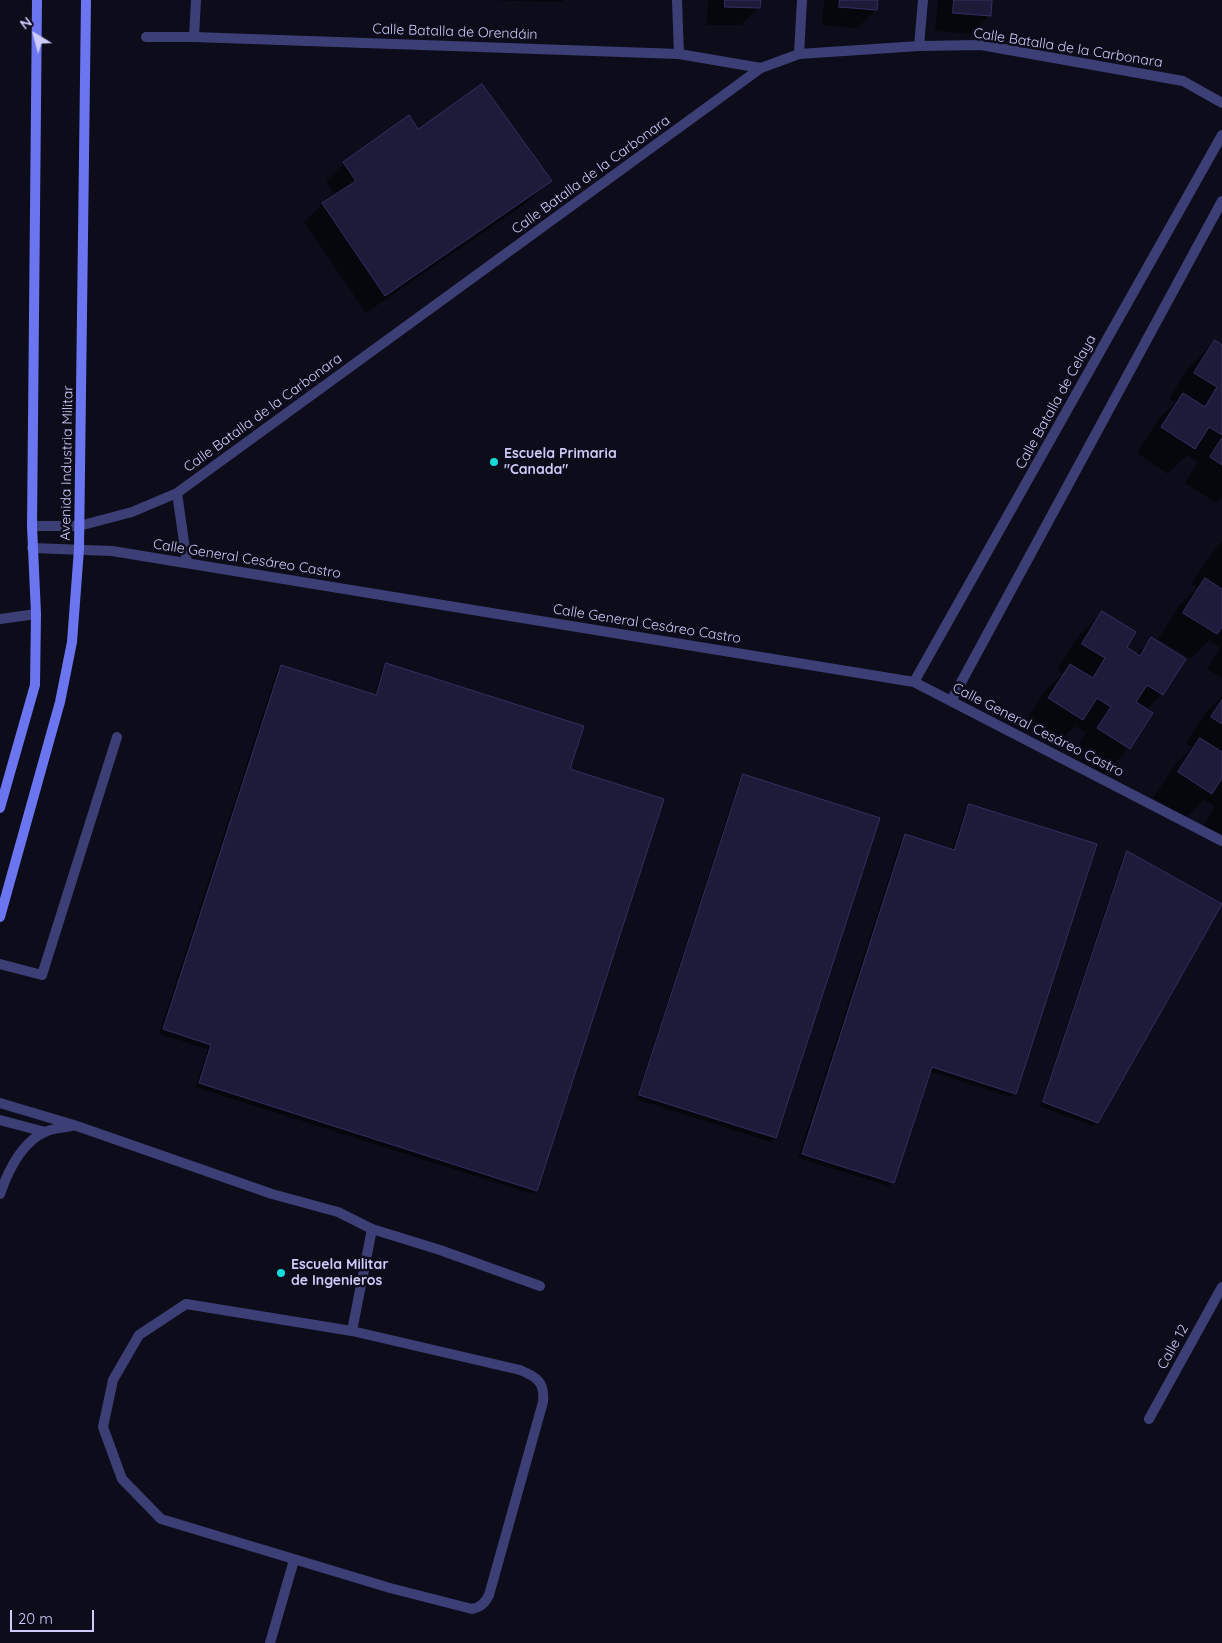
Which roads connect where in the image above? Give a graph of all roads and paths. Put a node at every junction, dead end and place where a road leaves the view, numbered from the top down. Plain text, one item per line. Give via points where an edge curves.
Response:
1 (37, 0) edge
2 (86, 0) edge
3 (196, 0) edge
4 (677, 0) edge
5 (802, 0) edge
6 (923, 0) edge
7 (146, 37) dead end
8 (194, 37) junction
9 (919, 46) junction
10 (679, 54) junction
11 (800, 54) junction
12 (761, 68) junction
13 (1222, 102) edge
14 (1222, 136) edge
15 (1222, 201) edge
16 (177, 493) junction
17 (32, 526) junction
18 (79, 526) junction
19 (32, 548) junction
20 (80, 549) junction
21 (186, 563) junction
22 (36, 614) junction
23 (0, 619) edge
24 (914, 682) junction
25 (951, 701) junction
26 (117, 737) dead end
27 (0, 808) edge
28 (1222, 841) edge
29 (0, 917) edge
30 (0, 964) edge
31 (0, 1104) edge
32 (0, 1120) edge
33 (74, 1126) junction
34 (45, 1132) junction
35 (0, 1194) edge
36 (372, 1229) junction
37 (540, 1286) dead end
38 (1222, 1287) edge
39 (352, 1331) junction
40 (1149, 1419) dead end
41 (294, 1560) junction
42 (270, 1643) edge

1 - 17 main road
2 - 18 main road, Avenida Industria Militar
3 - 8 street
4 - 10 street
5 - 11 street
6 - 9 street
7 - 8 street, Calle Batalla de Orendáin
8 - 10 street, Calle Batalla de Orendáin
9 - 11 street, Calle Batalla de la Carbonara
9 - 13 street, Calle Batalla de la Carbonara via 982,45 1183,81
10 - 12 street, Calle Batalla de Orendáin
11 - 12 street, Calle Batalla de la Carbonara
12 - 16 street, Calle Batalla de la Carbonara
14 - 24 street, Calle Batalla de Celaya
15 - 25 street
16 - 18 street, Calle Batalla de la Carbonara via 132,512
16 - 21 street
17 - 18 street, Calle Batalla de la Carbonara
17 - 19 main road
18 - 20 main road, Avenida Industria Militar
19 - 20 street, Calle General Cesáreo Castro
19 - 22 main road
20 - 21 street, Calle General Cesáreo Castro
20 - 29 main road, Avenida Industria Militar via 72,642 60,702
21 - 24 street, Calle General Cesáreo Castro
22 - 23 street
22 - 27 main road via 35,686
24 - 25 street, Calle General Cesáreo Castro
25 - 28 street, Calle General Cesáreo Castro
26 - 30 street via 42,975
31 - 33 street
32 - 34 street
33 - 34 street
33 - 36 street via 272,1194 338,1212
34 - 35 street via 28,1144 17,1158
36 - 37 street
36 - 39 street
38 - 40 street, Calle 12
39 - 41 street via 186,1304 139,1335 113,1380 103,1427 122,1479 161,1519
39 - 41 street via 520,1370 539,1381 544,1390 543,1402 489,1595 478,1608 390,1588
41 - 42 street

